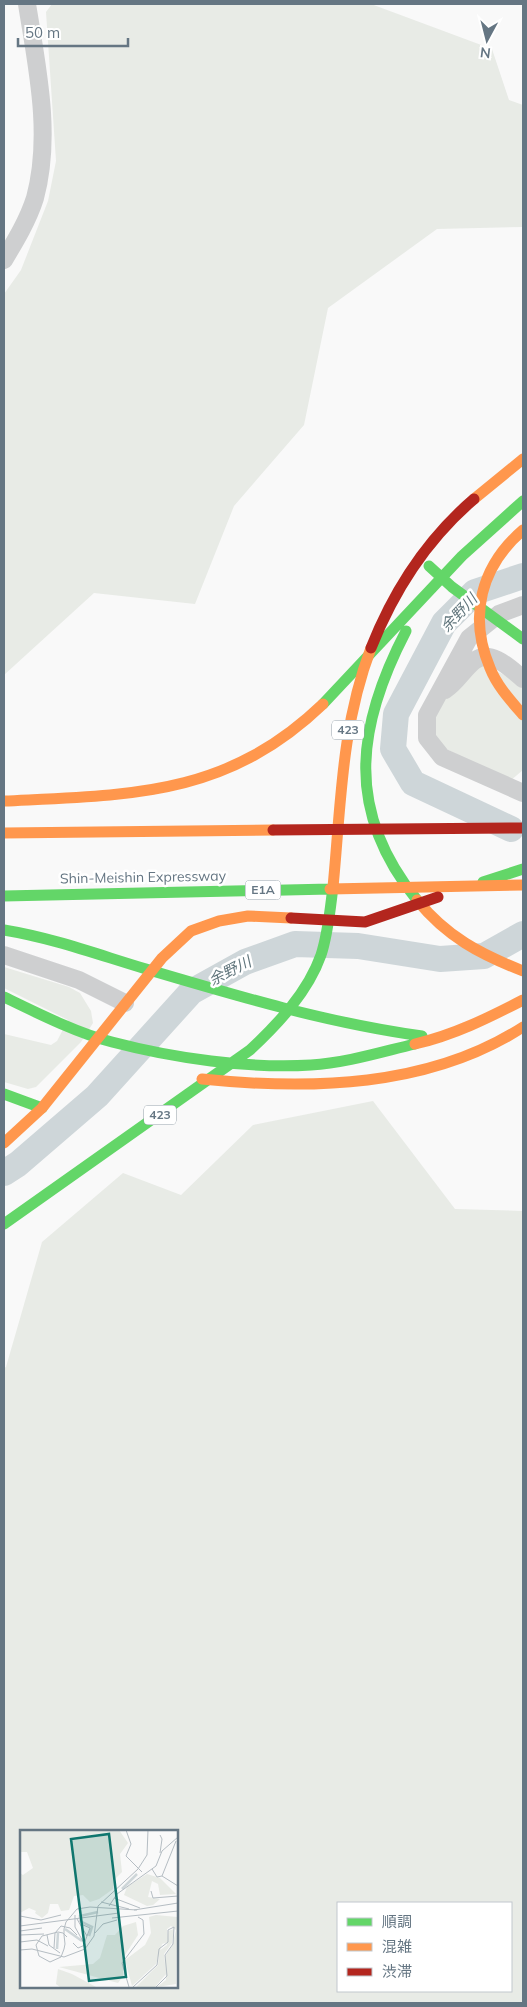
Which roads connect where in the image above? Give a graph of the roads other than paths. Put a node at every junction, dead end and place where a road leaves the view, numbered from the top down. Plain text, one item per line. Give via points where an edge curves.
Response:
1 (27, 4) edge
2 (4, 260) edge
3 (523, 459) edge
4 (523, 501) edge
5 (523, 514) edge
6 (523, 530) edge
7 (521, 546) dead end
8 (419, 556) junction
9 (460, 576) dead end
10 (476, 587) dead end
11 (432, 590) junction
12 (521, 613) edge
13 (523, 639) edge
14 (523, 678) edge
15 (436, 696) junction
16 (523, 715) edge
17 (523, 793) edge
18 (4, 801) edge
19 (523, 828) edge
20 (4, 833) edge
21 (523, 869) edge
22 (523, 885) edge
23 (4, 896) edge
24 (329, 919) junction
25 (4, 930) edge
26 (4, 955) edge
27 (523, 971) edge
28 (523, 993) edge
29 (4, 997) edge
30 (523, 1000) edge
31 (125, 1004) junction
32 (481, 1022) junction
33 (523, 1028) edge
34 (80, 1046) dead end
35 (103, 1055) dead end
36 (191, 1078) dead end
37 (4, 1094) edge
38 (42, 1108) junction
39 (4, 1143) edge
40 (4, 1224) edge

1 - 2 street via 44,124 42,164 34,200 20,234
3 - 8 main road, 423 via 484,489
4 - 11 main road via 485,534
5 - 7 main road via 519,529
6 - 16 main road via 505,547 487,577 481,597 480,635 491,670
8 - 9 main road
8 - 13 main road via 452,588
8 - 24 main road, 423 via 399,588 357,688 340,792
10 - 12 main road
11 - 18 main road via 334,695 289,734 228,769 149,792
11 - 27 main road via 395,651 373,709 365,766 373,815 387,855 426,912 466,946
12 - 15 street via 499,614 469,638
14 - 15 street via 498,659 484,658 475,660 451,686
15 - 17 street via 427,715 426,738 442,757
19 - 20 main road
21 - 24 main road via 365,922
22 - 23 main road, Shin-Meishin Expressway / E1A
24 - 31 main road via 248,916 219,921 191,931 162,958
24 - 40 main road, 423 via 319,960 272,1031 250,1050
25 - 33 main road via 46,939 335,1023 426,1036 478,1036
26 - 31 street via 79,980
28 - 32 main road
29 - 32 main road via 42,1016 111,1042 197,1059 277,1066 342,1061 437,1039
30 - 32 main road
31 - 38 main road
33 - 36 main road via 480,1051 412,1073 342,1084 274,1086
34 - 35 main road
37 - 38 main road
38 - 39 main road

